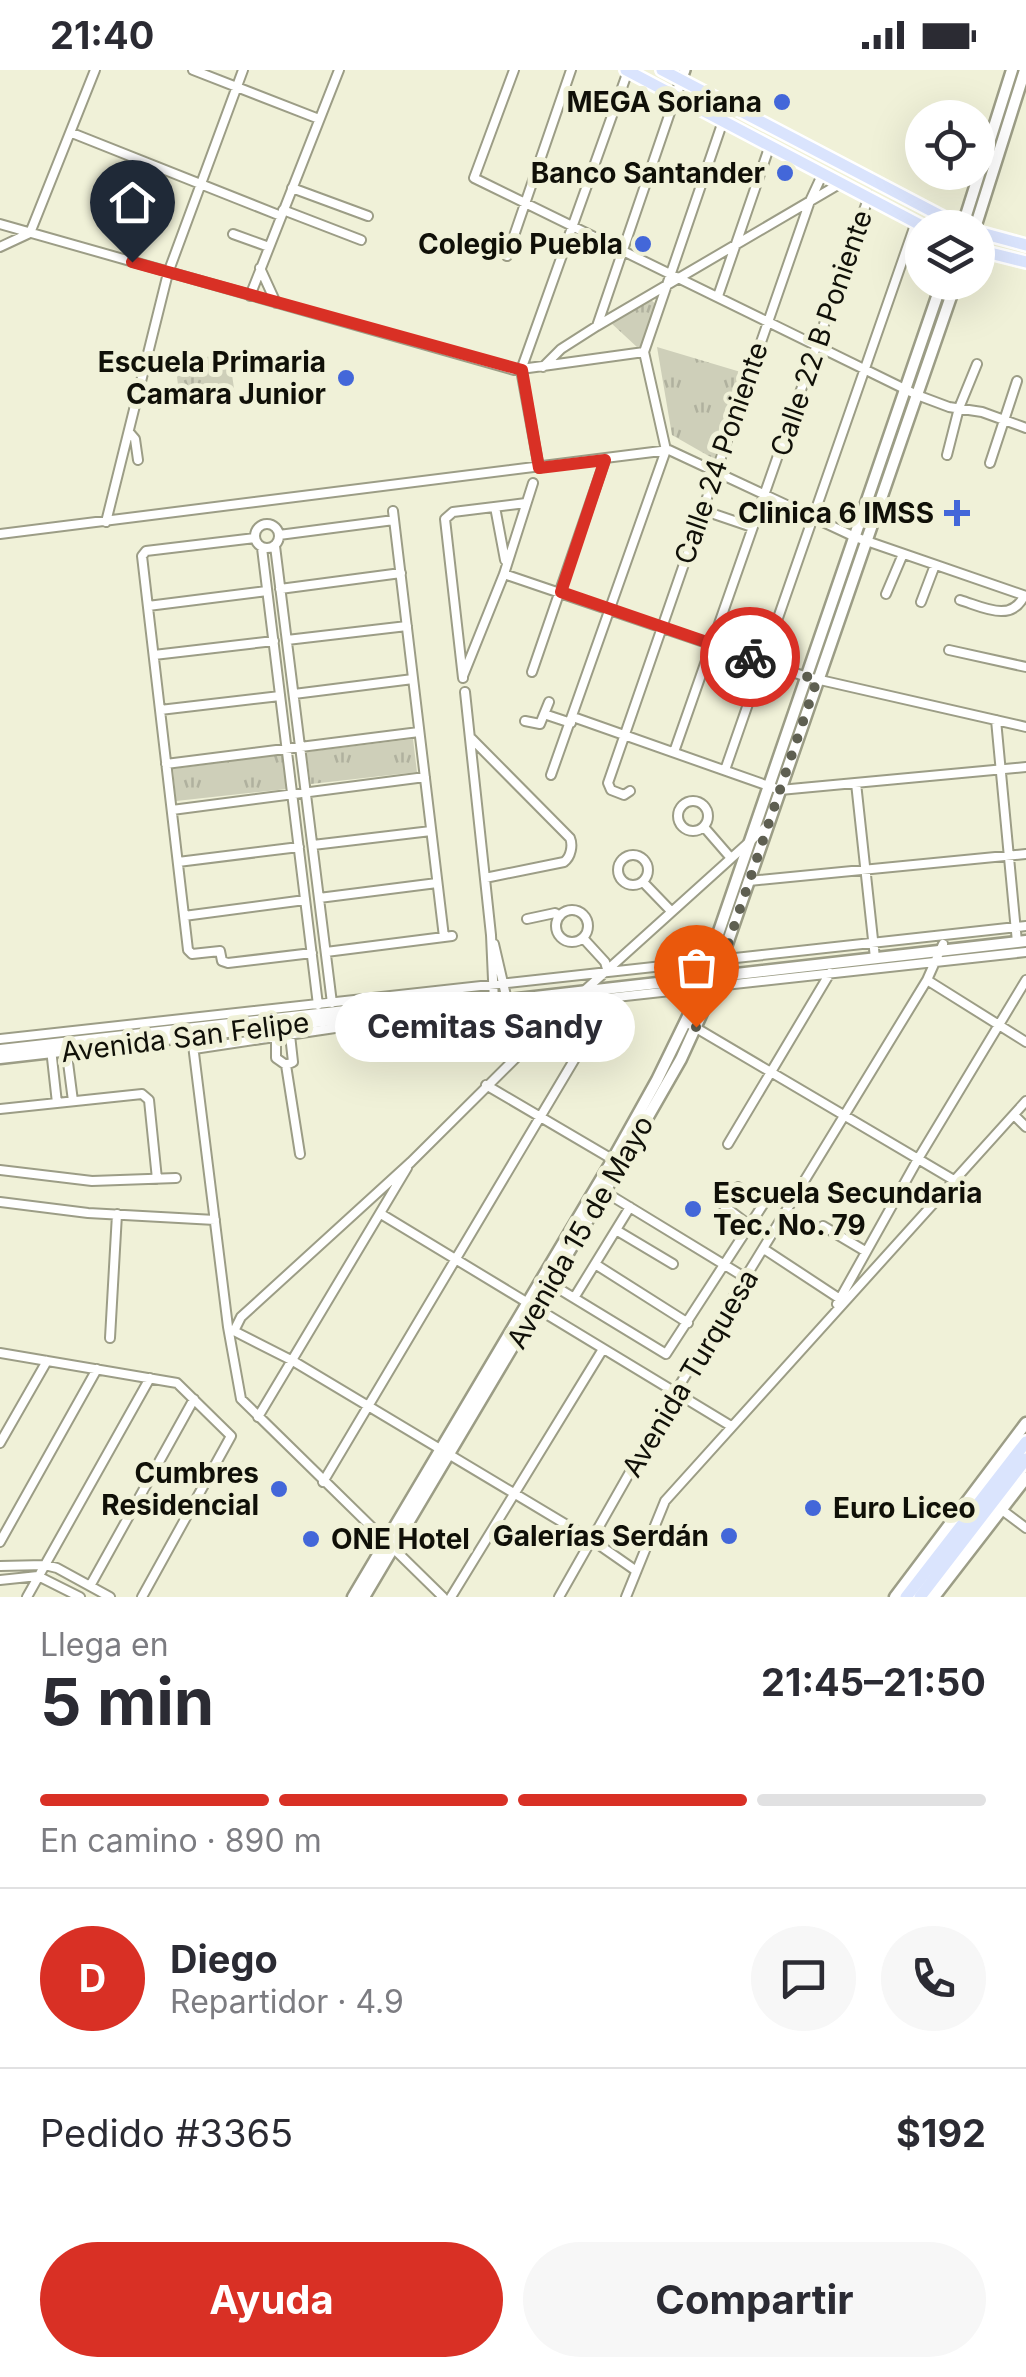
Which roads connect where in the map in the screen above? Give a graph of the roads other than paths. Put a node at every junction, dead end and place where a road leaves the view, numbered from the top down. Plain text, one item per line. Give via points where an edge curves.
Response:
1 (95, 70) edge
2 (193, 70) edge
3 (243, 70) edge
4 (339, 70) edge
5 (514, 70) edge
6 (571, 70) edge
7 (627, 70) edge
8 (1012, 70) edge
9 (1025, 70) edge
10 (665, 71) edge
11 (683, 75) edge
12 (237, 87) junction
13 (661, 88) junction
14 (676, 96) junction
15 (320, 119) junction
16 (724, 121) junction
17 (72, 132) junction
18 (770, 145) junction
19 (824, 173) junction
20 (842, 182) junction
21 (201, 184) junction
22 (292, 188) junction
23 (869, 196) junction
24 (810, 201) junction
25 (525, 202) junction
26 (932, 210) edge
27 (968, 210) edge
28 (982, 210) edge
29 (282, 213) junction
30 (368, 216) dead end
31 (905, 216) edge
32 (0, 224) edge
33 (574, 224) junction
34 (30, 233) junction
35 (233, 234) dead end
36 (995, 236) edge
37 (360, 240) dead end
38 (736, 244) junction
39 (1026, 245) edge
40 (0, 247) edge
41 (269, 247) junction
42 (624, 249) junction
43 (995, 254) edge
44 (506, 256) dead end
45 (1026, 262) edge
46 (905, 266) edge
47 (260, 268) junction
48 (168, 273) junction
49 (671, 273) junction
50 (682, 278) junction
51 (667, 286) junction
52 (250, 296) junction
53 (718, 296) junction
54 (936, 300) edge
55 (950, 300) edge
56 (276, 303) junction
57 (768, 320) junction
58 (597, 326) junction
59 (817, 344) junction
60 (644, 352) junction
61 (977, 364) dead end
62 (543, 367) junction
63 (865, 368) junction
64 (522, 370) junction
65 (1016, 380) dead end
66 (905, 388) junction
67 (917, 395) junction
68 (959, 408) junction
69 (1002, 419) junction
70 (1026, 428) edge
71 (130, 432) junction
72 (666, 450) junction
73 (946, 455) dead end
74 (138, 460) dead end
75 (605, 460) junction
76 (990, 463) dead end
77 (539, 468) junction
78 (716, 470) junction
79 (533, 483) dead end
80 (764, 494) junction
81 (526, 503) junction
82 (495, 508) junction
83 (702, 510) junction
84 (812, 519) junction
85 (106, 522) junction
86 (752, 527) junction
87 (0, 534) edge
88 (279, 535) junction
89 (255, 538) junction
90 (860, 539) junction
91 (275, 546) junction
92 (262, 548) junction
93 (904, 554) junction
94 (935, 565) junction
95 (505, 569) junction
96 (400, 573) junction
97 (280, 589) junction
98 (268, 590) junction
99 (561, 592) junction
100 (886, 594) dead end
101 (1025, 596) edge
102 (960, 600) dead end
103 (921, 602) dead end
104 (148, 606) junction
105 (611, 608) junction
106 (407, 626) junction
107 (660, 626) junction
108 (287, 640) junction
109 (274, 642) junction
110 (711, 644) junction
111 (948, 650) dead end
112 (154, 655) junction
113 (762, 662) junction
114 (1026, 668) edge
115 (532, 672) dead end
116 (812, 678) junction
117 (413, 679) junction
118 (464, 692) dead end
119 (294, 694) junction
120 (280, 696) junction
121 (548, 702) dead end
122 (160, 710) junction
123 (544, 714) junction
124 (572, 720) junction
125 (996, 720) junction
126 (524, 721) dead end
127 (1026, 728) edge
128 (420, 732) junction
129 (624, 735) junction
130 (469, 736) junction
131 (300, 748) junction
132 (287, 749) junction
133 (674, 752) junction
134 (166, 764) junction
135 (1026, 768) edge
136 (1002, 769) junction
137 (725, 770) junction
138 (551, 775) dead end
139 (425, 777) junction
140 (856, 783) junction
141 (774, 788) junction
142 (306, 792) junction
143 (630, 792) dead end
144 (292, 794) junction
145 (172, 810) junction
146 (767, 826) junction
147 (704, 827) junction
148 (431, 831) junction
149 (752, 837) junction
150 (312, 845) junction
151 (299, 847) junction
152 (1026, 854) edge
153 (1009, 855) junction
154 (730, 857) junction
155 (178, 862) junction
156 (867, 870) junction
157 (485, 878) junction
158 (749, 881) junction
159 (437, 882) junction
160 (643, 882) junction
161 (319, 898) junction
162 (305, 900) junction
163 (671, 912) junction
164 (184, 916) junction
165 (560, 916) junction
166 (527, 919) dead end
167 (1026, 926) edge
168 (491, 935) junction
169 (1020, 936) edge
170 (582, 938) junction
171 (874, 951) junction
172 (326, 952) junction
173 (940, 952) junction
174 (1026, 952) edge
175 (312, 953) junction
176 (502, 966) junction
177 (491, 968) junction
178 (608, 972) junction
179 (711, 973) junction
180 (830, 973) junction
181 (927, 980) junction
182 (1026, 980) edge
183 (588, 987) junction
184 (678, 990) junction
185 (500, 993) junction
186 (612, 998) junction
187 (573, 1002) junction
188 (692, 1009) junction
189 (334, 1016) junction
190 (320, 1017) junction
191 (999, 1024) junction
192 (691, 1025) junction
193 (110, 1032) junction
194 (192, 1032) junction
195 (283, 1033) junction
196 (0, 1039) edge
197 (1026, 1042) edge
198 (66, 1047) junction
199 (51, 1048) junction
200 (194, 1049) junction
201 (0, 1050) edge
202 (0, 1058) edge
203 (286, 1066) junction
204 (771, 1072) junction
205 (486, 1085) junction
206 (1026, 1101) edge
207 (73, 1102) junction
208 (58, 1103) junction
209 (0, 1110) edge
210 (1014, 1115) junction
211 (846, 1116) junction
212 (541, 1117) junction
213 (1026, 1127) edge
214 (728, 1144) dead end
215 (300, 1154) dead end
216 (918, 1158) junction
217 (411, 1162) junction
218 (617, 1162) junction
219 (0, 1170) edge
220 (176, 1178) dead end
221 (157, 1179) junction
222 (952, 1180) junction
223 (738, 1188) dead end
224 (605, 1192) junction
225 (0, 1202) edge
226 (724, 1206) dead end
227 (630, 1207) junction
228 (117, 1214) junction
229 (381, 1214) junction
230 (215, 1220) junction
231 (749, 1225) junction
232 (823, 1226) dead end
233 (616, 1230) junction
234 (764, 1249) junction
235 (865, 1251) junction
236 (456, 1259) junction
237 (595, 1264) junction
238 (673, 1264) dead end
239 (724, 1265) junction
240 (746, 1278) junction
241 (551, 1284) junction
242 (574, 1298) junction
243 (842, 1300) junction
244 (532, 1305) junction
245 (688, 1322) junction
246 (231, 1329) junction
247 (110, 1338) dead end
248 (604, 1348) junction
249 (0, 1353) edge
250 (46, 1361) junction
251 (293, 1361) junction
252 (97, 1369) junction
253 (150, 1378) junction
254 (676, 1391) junction
255 (194, 1399) junction
256 (368, 1406) junction
257 (258, 1417) junction
258 (1026, 1423) edge
259 (731, 1426) junction
260 (1026, 1442) edge
261 (0, 1443) edge
262 (444, 1452) junction
263 (1026, 1458) edge
264 (1025, 1478) edge
265 (323, 1482) junction
266 (994, 1486) junction
267 (514, 1494) junction
268 (1002, 1510) junction
269 (0, 1514) edge
270 (12, 1521) junction
271 (1026, 1528) edge
272 (592, 1540) junction
273 (0, 1542) edge
274 (388, 1545) junction
275 (45, 1565) junction
276 (0, 1566) edge
277 (636, 1570) junction
278 (38, 1576) junction
279 (0, 1580) edge
280 (90, 1586) junction
281 (27, 1597) edge
282 (80, 1597) edge
283 (110, 1597) edge
284 (142, 1597) edge
285 (353, 1597) edge
286 (364, 1597) edge
287 (443, 1597) edge
288 (451, 1597) edge
289 (559, 1597) edge
290 (626, 1597) edge
291 (895, 1597) edge
292 (906, 1597) edge
293 (920, 1597) edge
294 (934, 1597) edge

1 - 17 street
2 - 12 street
3 - 12 street
4 - 15 street
5 - 25 street via 474,178
6 - 25 street
7 - 13 main road
7 - 33 street
8 - 27 main road
9 - 28 main road
10 - 11 main road
10 - 13 street
11 - 14 street
11 - 26 main road
12 - 15 street
12 - 21 street
13 - 14 main road
14 - 16 main road
14 - 42 street
15 - 22 street
16 - 18 main road
16 - 49 street
17 - 21 street
17 - 34 street
18 - 19 main road
18 - 38 street
19 - 20 main road
19 - 24 street, Calle 24 Poniente
20 - 23 main road
20 - 24 street
21 - 29 street
21 - 48 street
22 - 29 street
22 - 30 street
23 - 31 main road
23 - 59 street, Calle 22 B Poniente
24 - 38 street
24 - 57 street, Calle 24 Poniente
25 - 33 street
25 - 44 street
29 - 37 street
29 - 41 street
32 - 34 street
33 - 42 street
33 - 64 street
34 - 40 street
34 - 48 street
35 - 41 street
36 - 39 main road
38 - 50 street
38 - 53 street
41 - 47 street
42 - 49 street
42 - 58 street
43 - 45 main road
46 - 63 street
47 - 52 street
47 - 56 street
48 - 52 street
48 - 71 street
49 - 50 street
49 - 51 street
50 - 51 street
50 - 53 street
51 - 58 street
51 - 60 street
52 - 56 street
53 - 57 street
54 - 66 main road, Avenida 15 de Mayo
55 - 67 main road, Avenida 15 de Mayo
56 - 64 street
57 - 59 street
57 - 78 street, Calle 24 Poniente
58 - 62 street
59 - 63 street
59 - 80 street, Calle 22 B Poniente
60 - 62 street
60 - 72 street
61 - 68 street
62 - 64 street
63 - 66 street
63 - 84 street
64 - 77 street
65 - 69 street
66 - 67 street
66 - 90 main road, Avenida 15 de Mayo
67 - 68 street
67 - 90 main road, Avenida 15 de Mayo
68 - 69 street
68 - 73 street
69 - 70 street
69 - 76 street
71 - 74 street
71 - 85 street
72 - 75 street
72 - 78 street
72 - 105 street
75 - 77 street
75 - 99 street
77 - 85 street
78 - 80 street
78 - 83 street, Calle 24 Poniente
79 - 81 street
80 - 84 street
80 - 86 street, Calle 22 B Poniente
81 - 82 street
81 - 95 street
82 - 95 street
82 - 95 street via 447,516 445,525 463,678
83 - 86 street
83 - 107 street, Calle 24 Poniente
84 - 90 street
84 - 113 street
85 - 87 street
86 - 110 street, Calle 22 B Poniente
88 - 89 street via 264,524
88 - 91 street
88 - 96 street via 394,516
89 - 92 street
89 - 104 street via 142,552
90 - 93 street
90 - 116 main road, Avenida 15 de Mayo
91 - 92 street
91 - 97 street
92 - 98 street
93 - 94 street
93 - 100 street
94 - 101 street
94 - 103 street
95 - 99 street
96 - 97 street
96 - 106 street
97 - 108 street
98 - 104 street
98 - 109 street
99 - 105 street
99 - 115 street
101 - 102 street via 1011,612
104 - 112 street
105 - 107 street
105 - 124 street
106 - 108 street
106 - 117 street
107 - 110 street
107 - 129 street, Calle 24 Poniente
108 - 119 street
109 - 112 street
109 - 120 street
110 - 113 street
110 - 133 street, Calle 22 B Poniente
111 - 114 street
112 - 122 street
113 - 116 street
113 - 137 street
116 - 125 street
116 - 141 main road, Avenida 15 de Mayo
117 - 119 street
117 - 128 street
118 - 130 street
119 - 131 street
120 - 122 street
120 - 132 street
121 - 123 street
122 - 134 street
123 - 124 street
123 - 126 street via 540,724
124 - 129 street
124 - 138 street
125 - 127 street
125 - 136 street
128 - 131 street
128 - 139 street
129 - 133 street
129 - 143 street, Calle 24 Poniente via 608,785
130 - 157 street
130 - 157 street via 572,844 564,862
131 - 132 street
131 - 142 street
132 - 134 street
132 - 144 street
133 - 137 street
134 - 145 street
135 - 136 street
136 - 140 street
136 - 153 street
137 - 141 street
139 - 142 street
139 - 148 street
140 - 141 street
140 - 156 street
141 - 146 main road, Avenida 15 de Mayo
141 - 149 main road, Avenida 15 de Mayo
142 - 144 street
142 - 150 street
144 - 145 street
144 - 151 street
145 - 155 street
146 - 149 street
146 - 158 main road, Avenida 15 de Mayo
147 - 147 street via 706,808 682,805 684,829
147 - 154 street
148 - 150 street
148 - 159 street
149 - 154 street
149 - 179 main road, Avenida 15 de Mayo
150 - 161 street
151 - 155 street
151 - 162 street
152 - 153 street
153 - 156 street
153 - 169 street
154 - 163 street
155 - 164 street
156 - 158 street
156 - 171 street
157 - 168 street
158 - 179 main road, Avenida 15 de Mayo
159 - 161 street
159 - 172 street via 448,937
160 - 160 street via 648,866 641,857 620,860 622,882
160 - 163 street
161 - 172 street
162 - 164 street
162 - 175 street
163 - 178 street
164 - 175 street via 190,953 220,951 228,964
165 - 166 street
165 - 170 street via 562,937
165 - 170 street via 570,910 585,916
167 - 169 street, Avenida San Felipe
168 - 176 street
168 - 177 street
169 - 171 street, Avenida San Felipe
169 - 173 main road, Avenida San Felipe
170 - 178 street
171 - 173 main road, Avenida San Felipe
171 - 179 main road, Avenida San Felipe
171 - 179 street, Avenida San Felipe
172 - 189 street
173 - 174 street, Avenida San Felipe
173 - 180 street, Avenida San Felipe
173 - 181 street, Avenida Turquesa
175 - 190 street
176 - 177 street
176 - 185 street
177 - 185 street
178 - 179 street, Avenida San Felipe
178 - 183 street
178 - 185 street, Avenida San Felipe
179 - 180 street, Avenida San Felipe
179 - 183 main road, Avenida San Felipe
179 - 184 street, Avenida San Felipe
179 - 188 main road, Avenida 15 de Mayo
179 - 192 main road, Avenida 15 de Mayo
180 - 204 street
181 - 191 street
181 - 211 street, Avenida Turquesa
182 - 191 street
183 - 185 main road, Avenida San Felipe
183 - 187 street
184 - 186 street, Avenida San Felipe
184 - 188 main road
185 - 189 main road, Avenida San Felipe
185 - 189 street, Avenida San Felipe
186 - 187 street, Avenida San Felipe
186 - 212 street
187 - 189 street, Avenida San Felipe
187 - 205 street
188 - 192 main road, Avenida 15 de Mayo
189 - 190 main road, Avenida San Felipe
189 - 190 street, Avenida San Felipe
190 - 193 street, Avenida San Felipe
190 - 194 main road, Avenida San Felipe
190 - 195 main road, Avenida San Felipe
191 - 197 street
191 - 216 street
192 - 204 street
192 - 218 main road, Avenida 15 de Mayo
193 - 194 main road, Avenida San Felipe
193 - 196 street, Avenida San Felipe
193 - 198 main road, Avenida San Felipe
194 - 195 main road, Avenida San Felipe
194 - 198 main road, Avenida San Felipe
194 - 200 street
195 - 200 street, Avenida San Felipe
195 - 203 street via 276,1058
195 - 203 street via 294,1055
198 - 199 main road, Avenida San Felipe
198 - 207 street
199 - 201 main road, Avenida San Felipe
199 - 202 main road, Avenida San Felipe
199 - 208 street
200 - 230 street
203 - 215 street
204 - 211 street
204 - 214 street
205 - 212 street
205 - 217 street
206 - 210 street
207 - 208 street
207 - 221 street via 146,1096
208 - 209 street
210 - 213 street
210 - 222 street
211 - 216 street
211 - 234 street, Avenida Turquesa
212 - 218 street
212 - 236 street
216 - 222 street
216 - 235 street
217 - 229 street
217 - 246 street
218 - 224 main road, Avenida 15 de Mayo
218 - 244 main road, Avenida 15 de Mayo
219 - 221 street via 92,1182
220 - 221 street
222 - 243 street
223 - 231 street via 766,1200
224 - 227 street
224 - 241 main road, Avenida 15 de Mayo
225 - 228 street
226 - 231 street
227 - 233 street
227 - 239 street
228 - 230 street
228 - 247 street
229 - 236 street
229 - 251 street
230 - 246 street
231 - 239 street
232 - 235 street
233 - 237 street
233 - 238 street
234 - 240 street, Avenida Turquesa
234 - 243 street
235 - 243 street
236 - 244 street
236 - 256 street
237 - 242 street
237 - 245 street
239 - 240 street
239 - 245 street
240 - 254 street, Avenida Turquesa
241 - 242 street
241 - 244 main road, Avenida 15 de Mayo
242 - 245 street via 666,1354
243 - 259 street
244 - 248 street
244 - 262 main road, Avenida 15 de Mayo
246 - 251 street
246 - 257 street via 241,1399
248 - 254 street
248 - 267 street
249 - 250 street
250 - 252 street
250 - 261 street
251 - 256 street
251 - 257 street
252 - 253 street
252 - 270 street
253 - 255 street via 177,1383
253 - 275 street
254 - 259 street
254 - 272 street, Avenida Turquesa
255 - 280 street
255 - 284 street via 227,1429 230,1442
256 - 262 street
256 - 265 street
257 - 265 street
258 - 266 main road
259 - 277 street via 665,1501
260 - 266 main road
262 - 267 street
262 - 274 main road, Avenida 15 de Mayo
263 - 266 main road
264 - 266 main road
264 - 268 main road
265 - 274 street
266 - 291 main road
266 - 292 main road
266 - 293 main road
267 - 272 street
267 - 288 street
268 - 271 street
268 - 294 main road
269 - 270 street
270 - 273 street
272 - 277 street
272 - 289 street, Avenida Turquesa
274 - 285 main road, Avenida 15 de Mayo
274 - 286 main road, Avenida 15 de Mayo
274 - 287 street
275 - 276 street
275 - 278 street
275 - 280 street
277 - 290 street
278 - 279 street
278 - 281 street
278 - 282 street
280 - 283 street

